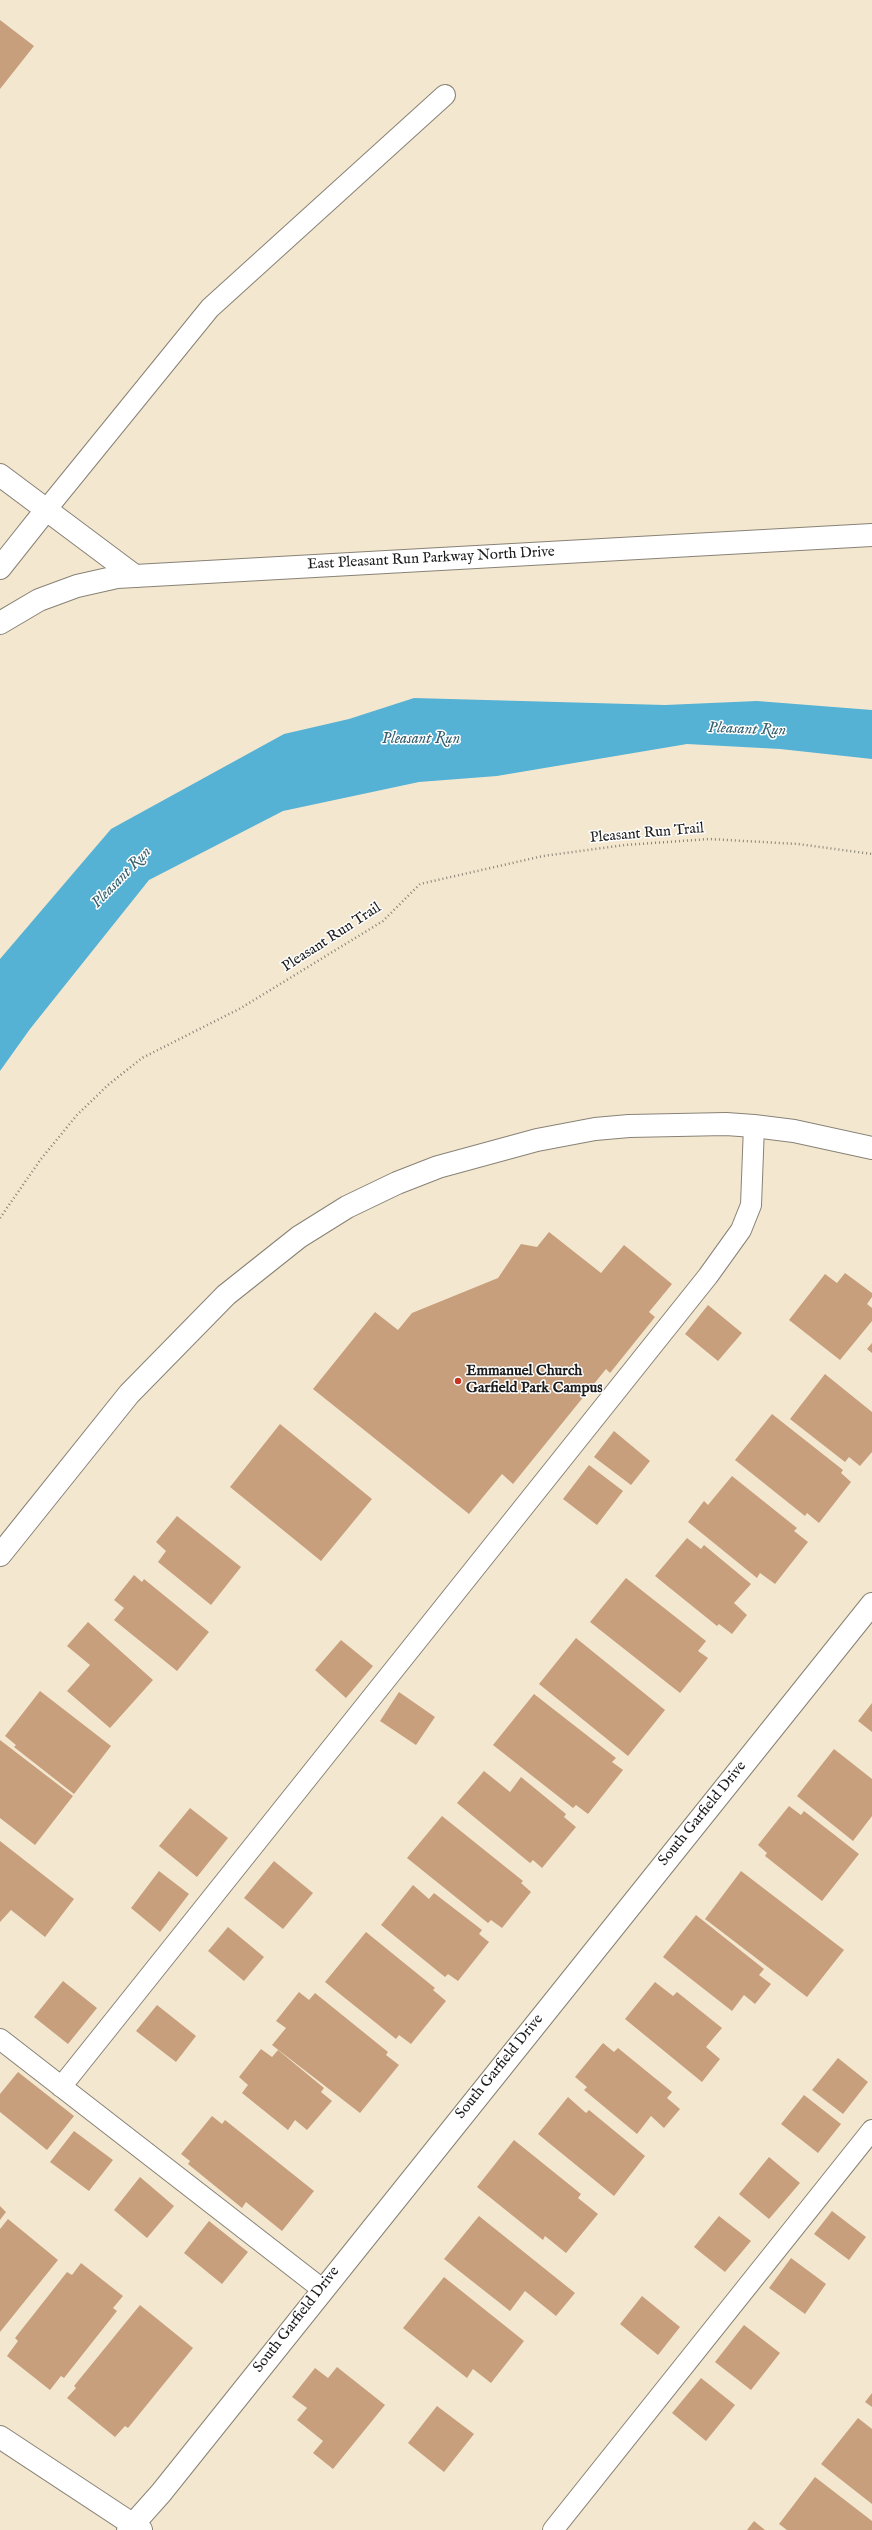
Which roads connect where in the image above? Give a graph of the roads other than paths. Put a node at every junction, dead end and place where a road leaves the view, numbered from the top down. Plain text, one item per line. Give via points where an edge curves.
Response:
1 (445, 95) dead end
2 (0, 475) edge
3 (46, 510) junction
4 (872, 535) edge
5 (0, 568) edge
6 (135, 576) junction
7 (0, 623) edge
8 (754, 1126) junction
9 (872, 1148) edge
10 (0, 1555) edge
11 (872, 1604) edge
12 (0, 2039) edge
13 (61, 2087) junction
14 (872, 2130) edge
15 (322, 2289) junction
16 (0, 2437) edge
17 (134, 2528) edge
18 (553, 2530) edge

1 - 3 lane via 210,308
2 - 3 street
3 - 5 street
3 - 6 street
4 - 6 street, East Pleasant Run Parkway North Drive
6 - 7 street, East Pleasant Run Parkway North Drive via 117,577 77,586 39,600
8 - 9 street via 794,1131
8 - 10 street via 636,1126 566,1134 438,1167 397,1182 347,1207 299,1237 250,1274 152,1368
8 - 13 lane via 751,1205 740,1230 708,1276
11 - 15 street, South Garfield Drive
12 - 13 lane
13 - 15 lane
14 - 18 lane
15 - 17 street, South Garfield Drive
16 - 17 street

